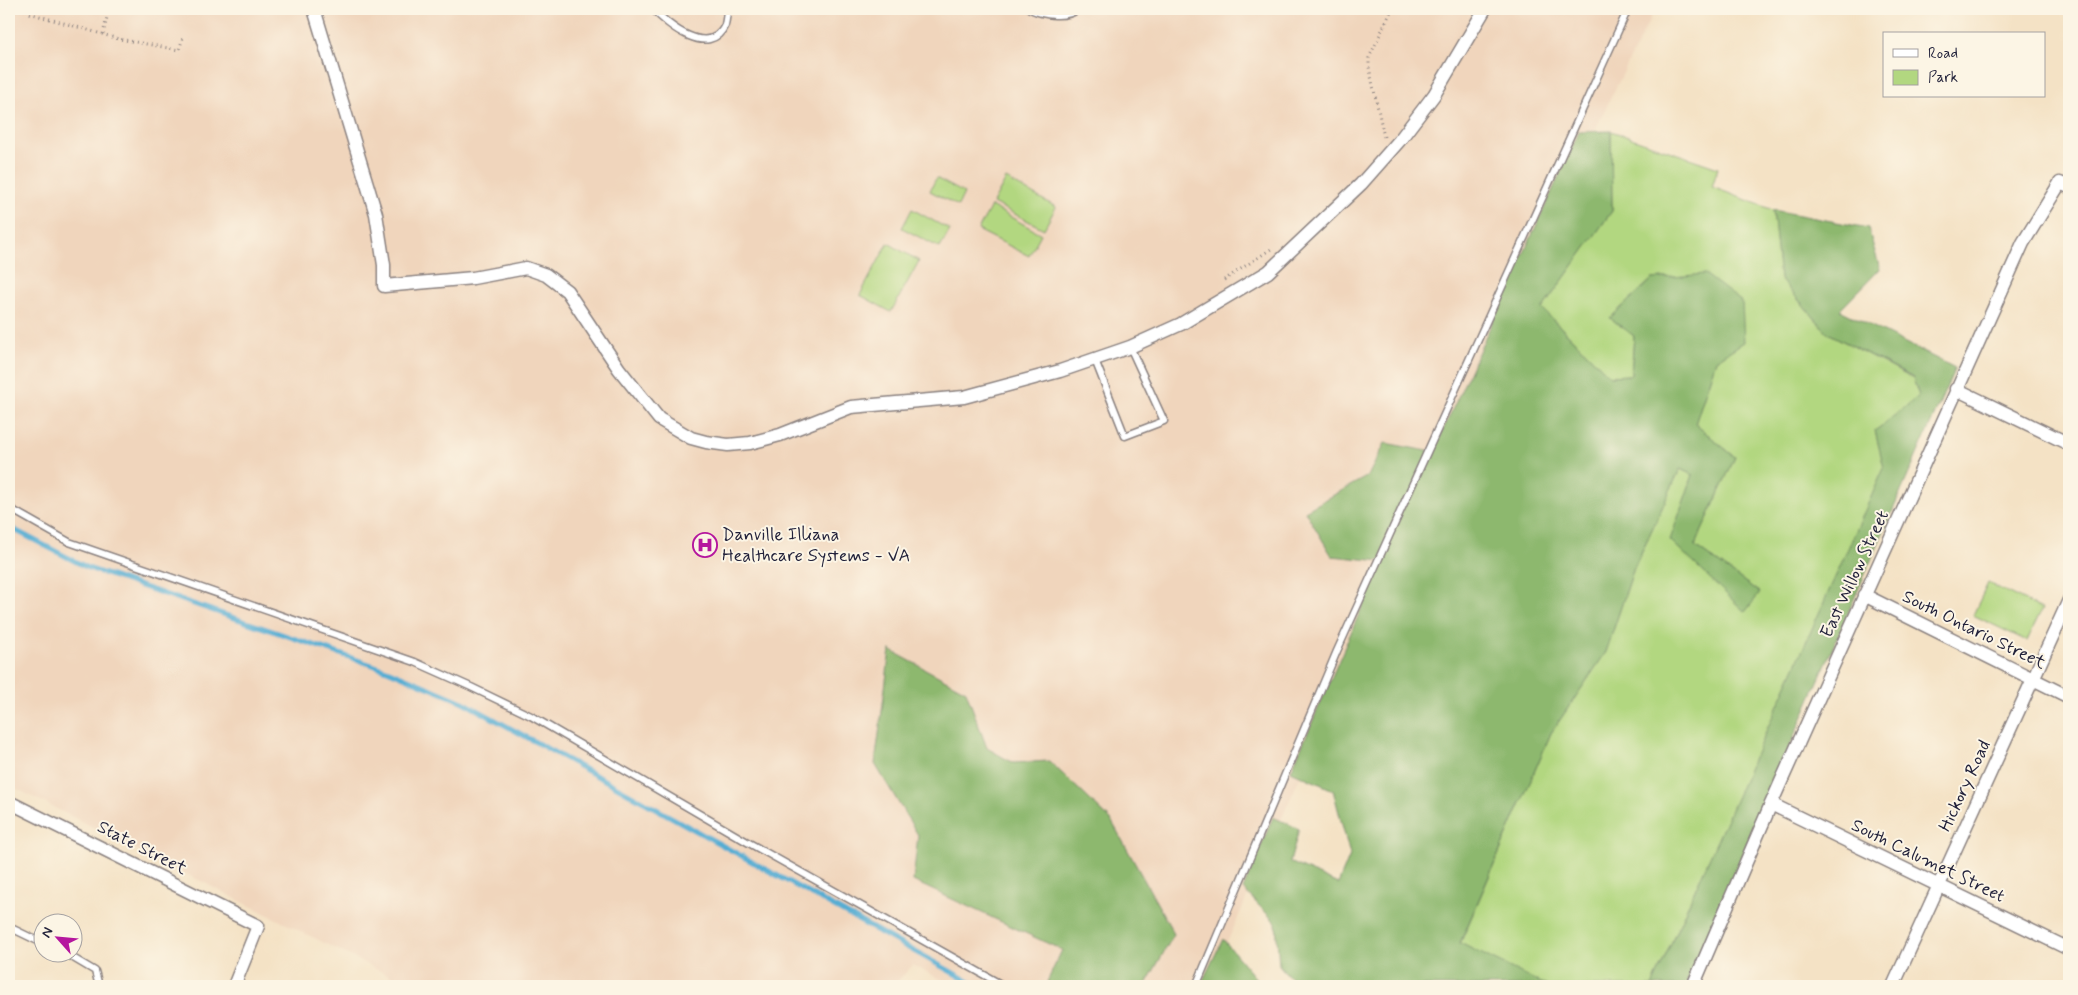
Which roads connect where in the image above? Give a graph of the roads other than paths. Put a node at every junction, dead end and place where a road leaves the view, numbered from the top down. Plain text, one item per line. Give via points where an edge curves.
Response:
1 (314, 9) edge
2 (653, 9) edge
3 (727, 9) edge
4 (1030, 9) edge
5 (1078, 9) edge
6 (1485, 9) edge
7 (1628, 9) edge
8 (2065, 185) edge
9 (1130, 347) junction
10 (1095, 360) junction
11 (1956, 389) junction
12 (2069, 444) edge
13 (9, 508) edge
14 (1864, 595) junction
15 (2069, 600) edge
16 (2034, 680) junction
17 (2069, 697) edge
18 (9, 802) edge
19 (1771, 804) junction
20 (1939, 886) junction
21 (9, 927) edge
22 (32, 938) edge
23 (2069, 949) edge
24 (80, 962) edge
25 (99, 986) edge
26 (234, 986) edge
27 (1004, 986) edge
28 (1196, 986) edge
29 (1693, 986) edge
30 (1893, 986) edge

1 - 10 street via 376,214 384,286 473,278 526,268 546,276 567,291 618,369 659,419 691,438 728,445 750,443 780,435 851,407 964,396
2 - 3 lane via 678,30 692,38 706,40 724,25
4 - 5 lane via 1042,15 1073,13
6 - 9 street via 1434,95 1399,142 1361,184 1268,272 1181,324
7 - 28 lane via 1337,651
8 - 11 street, East Willow Street via 2023,243
9 - 10 street
9 - 10 lane via 1164,421 1125,436
11 - 12 street
11 - 14 street, East Willow Street
13 - 27 lane via 69,542 415,662 471,687 531,716
14 - 16 street, South Ontario Street
14 - 19 street, East Willow Street
15 - 16 street, Hickory Road
16 - 17 street, South Ontario Street
16 - 20 street, Hickory Road
18 - 26 street, State Street via 258,926
19 - 20 street, South Calumet Street
19 - 29 street, East Willow Street
20 - 23 street, South Calumet Street
20 - 30 street, Hickory Road
21 - 22 lane
24 - 25 lane via 95,971

